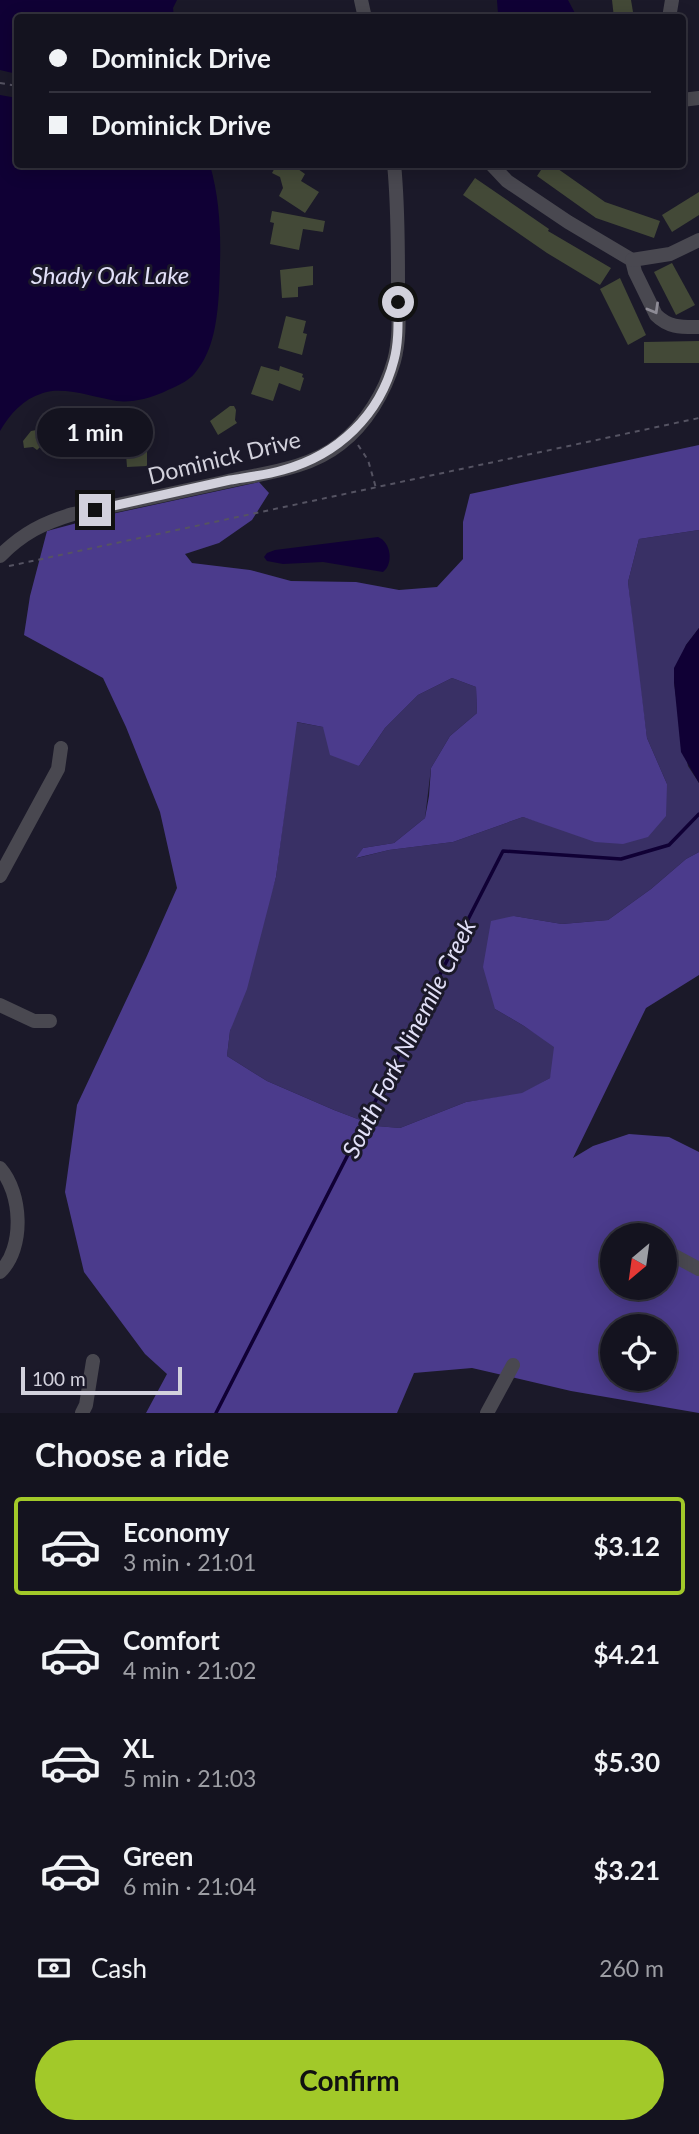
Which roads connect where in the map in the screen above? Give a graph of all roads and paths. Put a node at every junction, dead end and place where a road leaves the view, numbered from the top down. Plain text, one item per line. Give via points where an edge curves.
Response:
1 (394, 168) edge
2 (495, 168) edge
3 (699, 240) edge
4 (632, 260) junction
5 (699, 327) edge
6 (699, 418) edge
7 (355, 442) dead end
8 (376, 488) junction
9 (0, 556) edge
10 (0, 568) edge
11 (61, 748) dead end
12 (0, 876) edge
13 (0, 1004) edge
14 (50, 1021) dead end
15 (0, 1168) edge
16 (677, 1258) edge
17 (699, 1269) edge
18 (0, 1272) edge
19 (93, 1361) dead end
20 (513, 1365) dead end
21 (82, 1413) edge
22 (486, 1413) edge

1 - 9 street, Dominick Drive via 398,334 394,359 374,406 348,436 317,458 283,470 47,522
2 - 4 street via 586,234
3 - 4 street via 670,254
4 -> 5 street via 660,320 672,326
6 - 8 path
7 - 8 path via 368,460
8 - 10 path
11 - 12 street via 58,769
13 - 14 street via 34,1021
15 - 18 street via 13,1189 17,1208 10,1262
16 - 17 street
19 - 21 street
20 - 22 street

